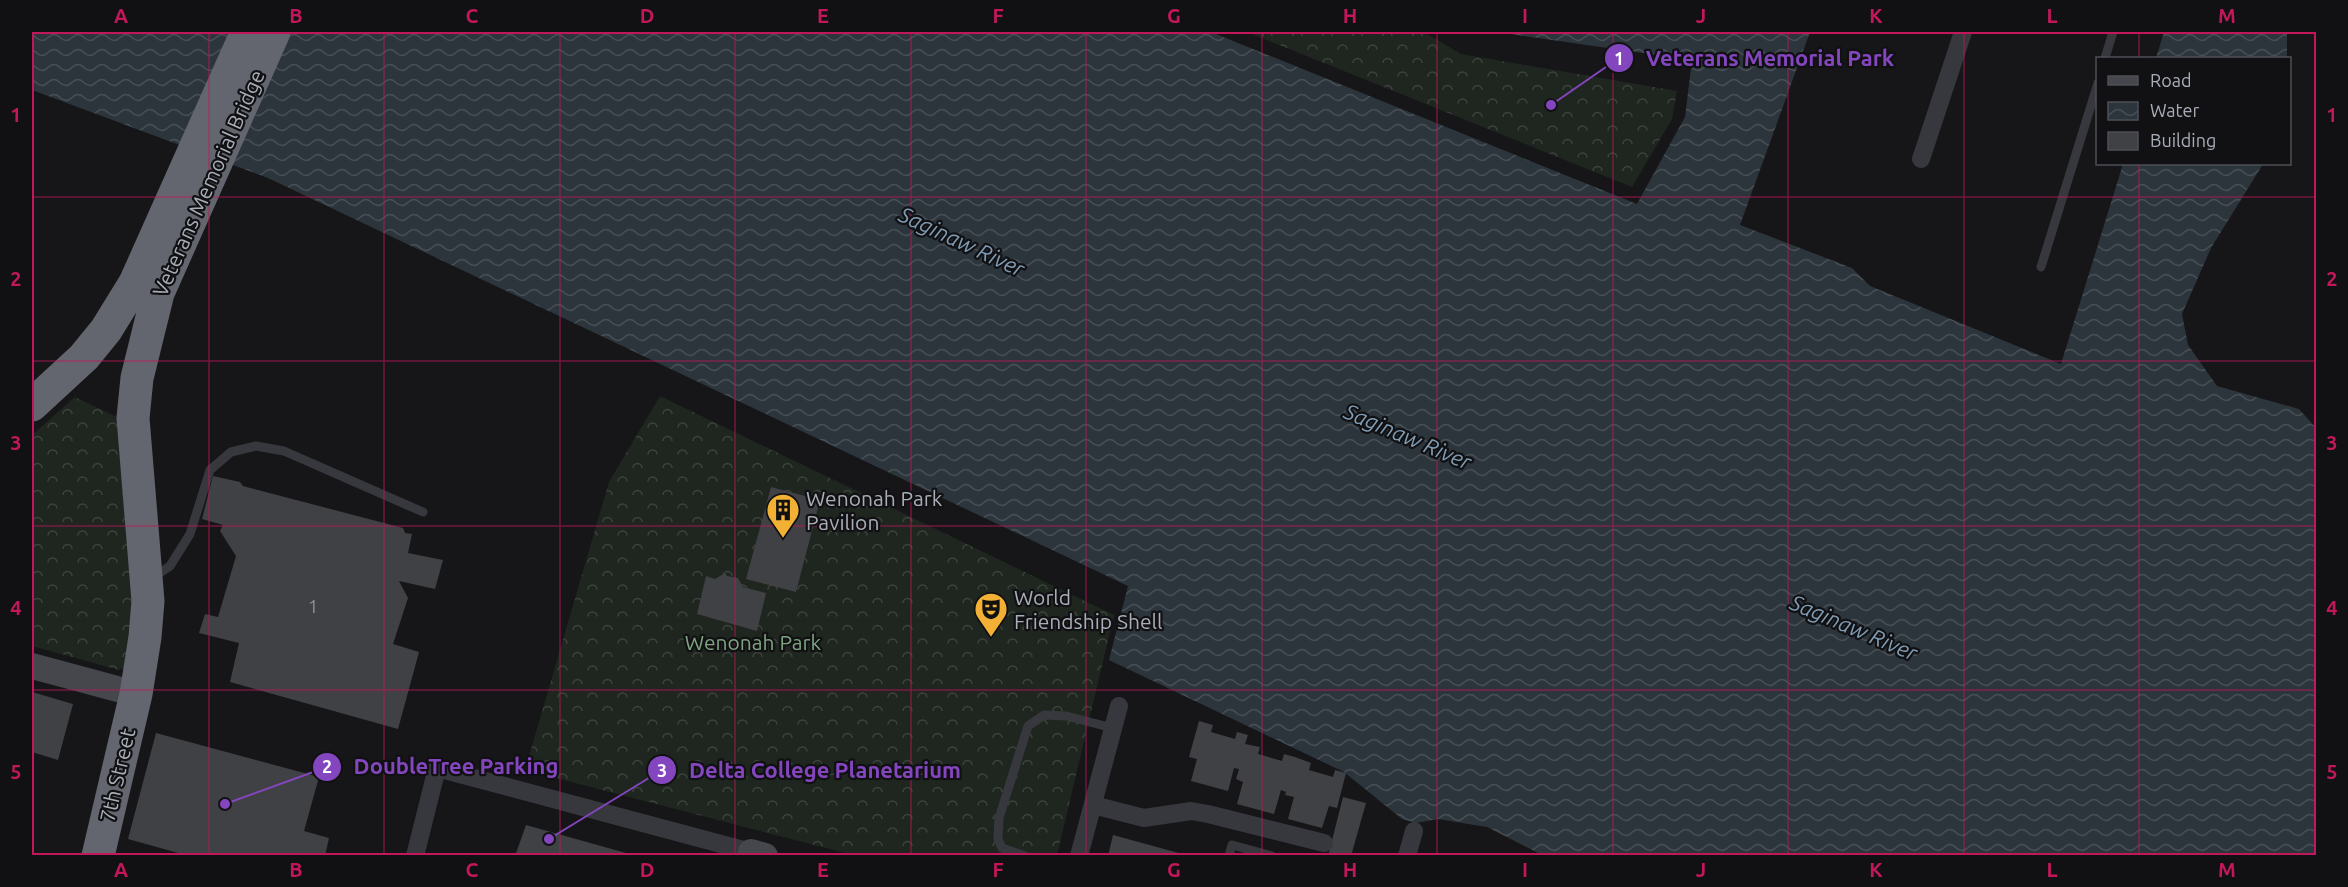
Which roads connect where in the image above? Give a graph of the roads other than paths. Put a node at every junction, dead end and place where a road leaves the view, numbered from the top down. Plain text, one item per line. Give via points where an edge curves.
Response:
1 (247, 32) edge
2 (274, 32) edge
3 (1963, 32) edge
4 (2113, 32) edge
5 (2105, 57) edge
6 (2096, 85) edge
7 (1922, 159) dead end
8 (173, 226) junction
9 (2041, 267) dead end
10 (84, 357) junction
11 (32, 391) edge
12 (32, 405) edge
13 (423, 512) dead end
14 (147, 581) junction
15 (32, 666) edge
16 (136, 694) junction
17 (1119, 706) dead end
18 (1113, 728) junction
19 (1093, 804) junction
20 (1414, 831) dead end
21 (1324, 843) dead end
22 (755, 854) edge
23 (98, 855) edge
24 (415, 855) edge
25 (1025, 855) edge
26 (1079, 855) edge
27 (1229, 855) edge
28 (1272, 855) edge
29 (1407, 855) edge

1 - 8 highway, Veterans Memorial Bridge
2 - 8 highway, Veterans Memorial Bridge
3 - 7 street
4 - 5 lane
6 - 9 lane
8 - 10 highway, Veterans Memorial Bridge via 106,330
8 - 14 highway, Veterans Memorial Bridge via 137,378 134,418
10 - 11 highway
10 - 12 highway, Veterans Memorial Bridge
13 - 14 lane via 284,451 256,446 231,452 210,470 190,534 170,566
14 - 16 highway, Veterans Memorial Bridge via 145,637
15 - 16 street
16 - 23 highway, 7th Street
17 - 18 street
18 - 19 street
18 - 25 lane via 1066,716 1044,715 1029,726 999,818 998,839 1002,848
19 - 21 street via 1143,818 1191,812 1208,814
19 - 26 street
20 - 29 street
22 - 24 street via 437,768
27 - 28 lane via 1232,845

